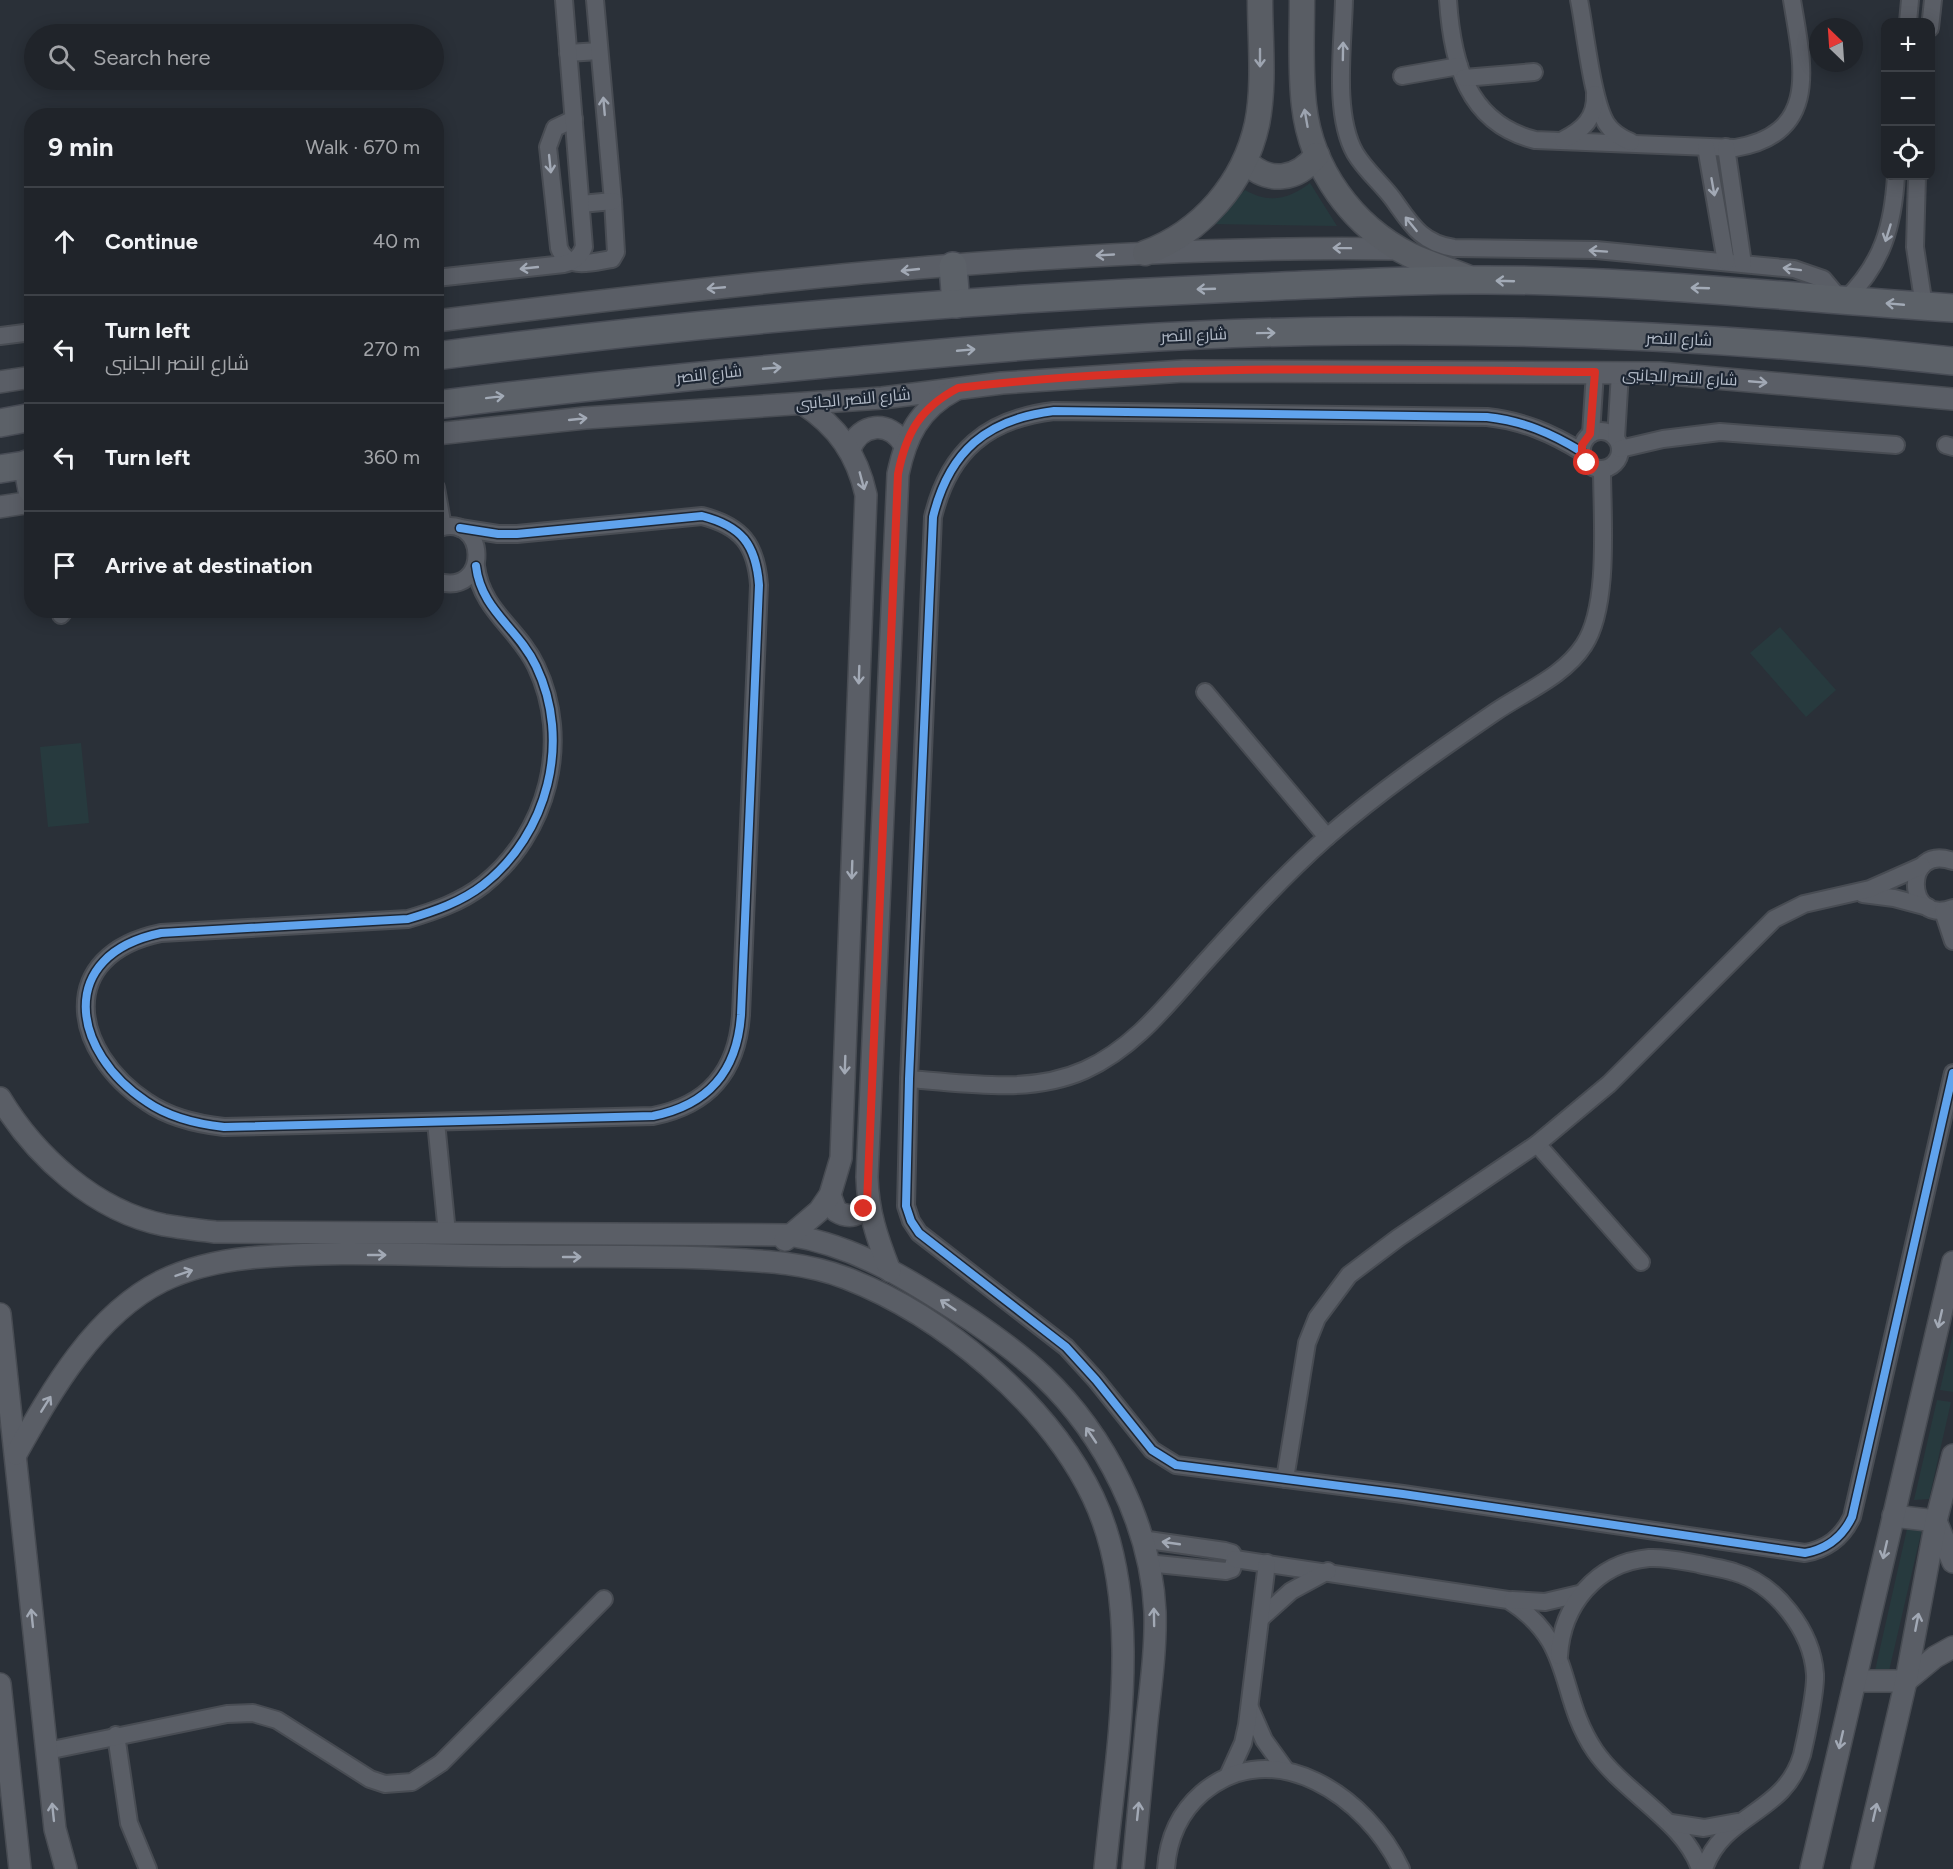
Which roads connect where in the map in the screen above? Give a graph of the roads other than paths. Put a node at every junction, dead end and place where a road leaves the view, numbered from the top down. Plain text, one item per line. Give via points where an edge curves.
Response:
1 (564, 0) edge
2 (595, 0) edge
3 (1260, 0) edge
4 (1302, 0) edge
5 (1344, 0) edge
6 (1448, 0) edge
7 (1579, 0) edge
8 (1792, 0) edge
9 (1910, 0) edge
10 (1933, 0) edge
11 (1908, 18) edge
12 (1931, 18) edge
13 (599, 51) junction
14 (568, 53) junction
15 (1461, 72) junction
16 (1534, 72) dead end
17 (1402, 76) dead end
18 (1595, 84) junction
19 (574, 119) junction
20 (1562, 140) junction
21 (1635, 144) junction
22 (1706, 147) junction
23 (1726, 147) junction
24 (1317, 155) junction
25 (1245, 161) junction
26 (1896, 180) edge
27 (1917, 180) edge
28 (613, 201) junction
29 (581, 204) junction
30 (1738, 226) junction
31 (1720, 228) junction
32 (1400, 249) junction
33 (1145, 253) junction
34 (571, 262) junction
35 (1726, 262) junction
36 (1743, 264) junction
37 (953, 266) junction
38 (444, 277) edge
39 (1474, 280) junction
40 (1843, 298) junction
41 (956, 303) junction
42 (1924, 306) junction
43 (1953, 308) edge
44 (444, 320) edge
45 (24, 333) edge
46 (0, 336) edge
47 (444, 355) edge
48 (1953, 362) edge
49 (1595, 372) junction
50 (1620, 373) junction
51 (24, 378) edge
52 (0, 382) edge
53 (958, 388) junction
54 (1953, 399) edge
55 (444, 404) edge
56 (802, 404) junction
57 (24, 418) edge
58 (0, 423) edge
59 (1590, 434) junction
60 (444, 435) edge
61 (904, 444) junction
62 (1618, 444) junction
63 (1896, 445) dead end
64 (850, 449) junction
65 (1582, 453) junction
66 (0, 469) edge
67 (1602, 469) junction
68 (24, 472) edge
69 (24, 503) edge
70 (0, 507) edge
71 (444, 528) edge
72 (460, 528) junction
73 (517, 534) junction
74 (477, 562) junction
75 (444, 582) edge
76 (489, 604) junction
77 (1205, 692) dead end
78 (1327, 837) junction
79 (1953, 861) edge
80 (1922, 866) junction
81 (1850, 894) junction
82 (1941, 909) edge
83 (1953, 941) edge
84 (1953, 1073) edge
85 (909, 1079) junction
86 (0, 1098) edge
87 (436, 1122) junction
88 (1537, 1144) junction
89 (830, 1195) junction
90 (867, 1203) junction
91 (447, 1233) junction
92 (789, 1235) junction
93 (783, 1262) junction
94 (1641, 1262) dead end
95 (1953, 1262) edge
96 (890, 1269) junction
97 (884, 1296) junction
98 (0, 1314) edge
99 (16, 1454) junction
100 (1953, 1455) edge
101 (1285, 1479) junction
102 (1893, 1516) junction
103 (1936, 1521) junction
104 (1141, 1539) junction
105 (1235, 1559) junction
106 (1953, 1562) edge
107 (1147, 1563) junction
108 (1267, 1563) junction
109 (1328, 1571) junction
110 (1579, 1594) junction
111 (604, 1599) dead end
112 (1508, 1600) junction
113 (1261, 1618) junction
114 (1953, 1647) edge
115 (1559, 1656) junction
116 (1855, 1681) junction
117 (1906, 1681) junction
118 (0, 1684) edge
119 (1249, 1707) junction
120 (117, 1735) junction
121 (47, 1751) junction
122 (1285, 1769) junction
123 (1228, 1776) junction
124 (1740, 1821) junction
125 (1666, 1822) junction
126 (20, 1869) edge
127 (66, 1869) edge
128 (148, 1869) edge
129 (1105, 1869) edge
130 (1133, 1869) edge
131 (1166, 1869) edge
132 (1401, 1869) edge
133 (1702, 1869) edge
134 (1811, 1869) edge
135 (1862, 1869) edge

1 - 14 street
2 - 13 street
3 -> 25 main road via 1257,123
24 -> 4 main road via 1304,104
35 -> 5 street via 1596,250 1454,248 1423,237 1364,166 1349,140 1342,111
6 - 15 street
7 - 18 street
8 - 23 street via 1803,68 1798,101 1788,120 1770,136 1747,146
9 - 11 street
10 - 12 street
13 - 14 street
28 -> 13 street
14 - 19 street
15 - 16 street
15 - 17 street
15 - 20 street via 1477,104 1497,124 1521,136
18 - 20 street via 1590,120 1578,133
18 - 21 street via 1606,123 1618,136
19 - 29 street
19 -> 34 street via 555,128 548,147 559,248
20 - 21 street
21 - 22 street
22 - 23 street
22 -> 31 street
23 - 30 street
24 - 25 main road via 1309,165 1288,177 1264,175
24 - 32 main road via 1354,214
25 - 33 main road via 1226,194 1201,222 1170,244
26 -> 40 street via 1893,217 1884,248 1868,275
27 - 42 street via 1915,247
28 - 29 street
28 - 34 street via 614,257 584,264
29 - 34 street via 584,247
30 - 31 street
30 - 36 street
31 - 35 street
32 -> 33 street via 1284,247
32 - 39 main road
33 -> 37 street
34 -> 38 street
35 - 36 street
40 -> 36 street via 1823,279 1804,270
37 - 41 main road
37 -> 44 street via 701,289
40 -> 39 main road via 1724,289
39 -> 41 main road
42 -> 40 main road
41 - 47 main road via 723,323
42 - 43 main road
45 - 46 street
55 -> 48 main road, شارع النصر via 970,350 1254,333 1443,331 1725,341
49 - 50 street, شارع النصر الجانبى
49 - 53 street, شارع النصر الجانبى via 1184,371
49 - 59 street
50 -> 54 street, شارع النصر الجانبى
50 - 62 street
51 - 52 street
53 - 56 street, شارع النصر الجانبى via 882,399
53 - 61 street via 920,418
60 -> 56 street, شارع النصر الجانبى via 585,418
56 - 64 street via 821,416
57 - 58 main road
59 - 62 street via 1604,432
59 - 65 street
61 - 64 street via 892,430 875,427 859,434
61 - 90 street via 898,474
62 - 63 street via 1720,432
62 - 67 street via 1615,462
64 -> 89 street via 866,495 841,1158
65 - 67 street via 1587,463
65 - 85 street via 1546,431 1486,417 1054,411 1006,422 965,450 939,493 933,517
66 - 68 main road
67 - 78 street via 1599,609 1586,643 1561,671 1432,756
69 - 70 street
71 - 72 street
72 - 73 street
72 - 74 street via 474,540
73 - 74 street via 490,547
73 - 87 street via 702,516 738,531 750,547 758,565 759,585 740,1024 736,1047 714,1087 675,1111 653,1116
74 - 75 street via 470,574
74 - 76 street via 482,592
75 - 76 street via 465,588
76 - 87 street via 536,667 546,692 553,736 551,772 544,798 529,831 502,867 459,900 408,919 141,937 105,959 92,975 85,994 85,1015 108,1064 125,1085 171,1115 197,1124 224,1127
77 - 78 street
78 - 85 street via 1238,926 1152,1022 1109,1058 1084,1070 1030,1085
79 - 80 street via 1937,858
80 - 81 street
80 - 82 street via 1915,884 1920,901
81 - 82 street via 1893,898
81 - 88 street via 1804,904 1774,919 1609,1084
82 - 83 street
84 - 101 street via 1852,1517 1842,1534 1828,1546 1793,1554 1601,1522
85 - 101 street via 906,1206 919,1233 1066,1347 1152,1450 1163,1458 1190,1468
86 - 91 street via 20,1128 64,1174 116,1207 163,1225 215,1232
87 - 91 street
88 - 94 street
88 - 101 street via 1372,1256 1332,1296 1307,1343
89 - 90 street via 836,1211 848,1216 860,1213
89 - 92 street via 805,1225
90 - 96 street
91 - 92 street
92 - 93 street via 781,1248
92 - 96 street via 851,1250
93 - 97 street via 825,1271
99 -> 93 street via 57,1385 110,1318 160,1282 214,1264 247,1258 331,1255 697,1257
95 -> 102 street
96 - 97 street via 891,1283
104 -> 96 street via 1112,1467 1086,1427 1044,1376 984,1329
97 - 129 street via 964,1348 1029,1404 1065,1449 1094,1499 1113,1554 1123,1611 1119,1722
98 - 99 street
121 -> 99 street
100 - 103 street
102 - 103 street
102 -> 116 street
103 - 106 street
117 -> 103 street
105 -> 104 street via 1225,1551
104 - 107 street
105 - 107 street via 1232,1569 1226,1571
105 - 108 street
130 -> 107 street via 1154,1658 1155,1611
108 - 109 street
108 - 113 street
109 - 112 street
109 - 113 street via 1291,1591
110 - 112 street via 1545,1602
110 - 115 street via 1565,1622
110 - 124 street via 1612,1569 1630,1562 1668,1558 1736,1572 1770,1592 1796,1621 1815,1676 1802,1755 1779,1795
111 - 120 street via 441,1763 412,1782 393,1785 370,1779 277,1720 253,1713 227,1714
112 - 115 street via 1539,1623
113 - 119 street
114 - 117 street
115 - 125 street via 1574,1709 1594,1750 1621,1783
116 - 117 street
116 -> 134 street
135 -> 117 street
118 - 126 street
119 - 122 street via 1264,1740
119 - 123 street via 1243,1743
120 - 121 street
120 - 128 street via 129,1823
127 -> 121 street via 55,1829
122 - 123 street via 1247,1770
122 - 132 street via 1311,1779 1358,1810 1390,1848
123 - 131 street via 1202,1793 1182,1816 1172,1834
124 - 125 street via 1704,1828
124 - 133 street via 1718,1842
125 - 133 street via 1683,1836

